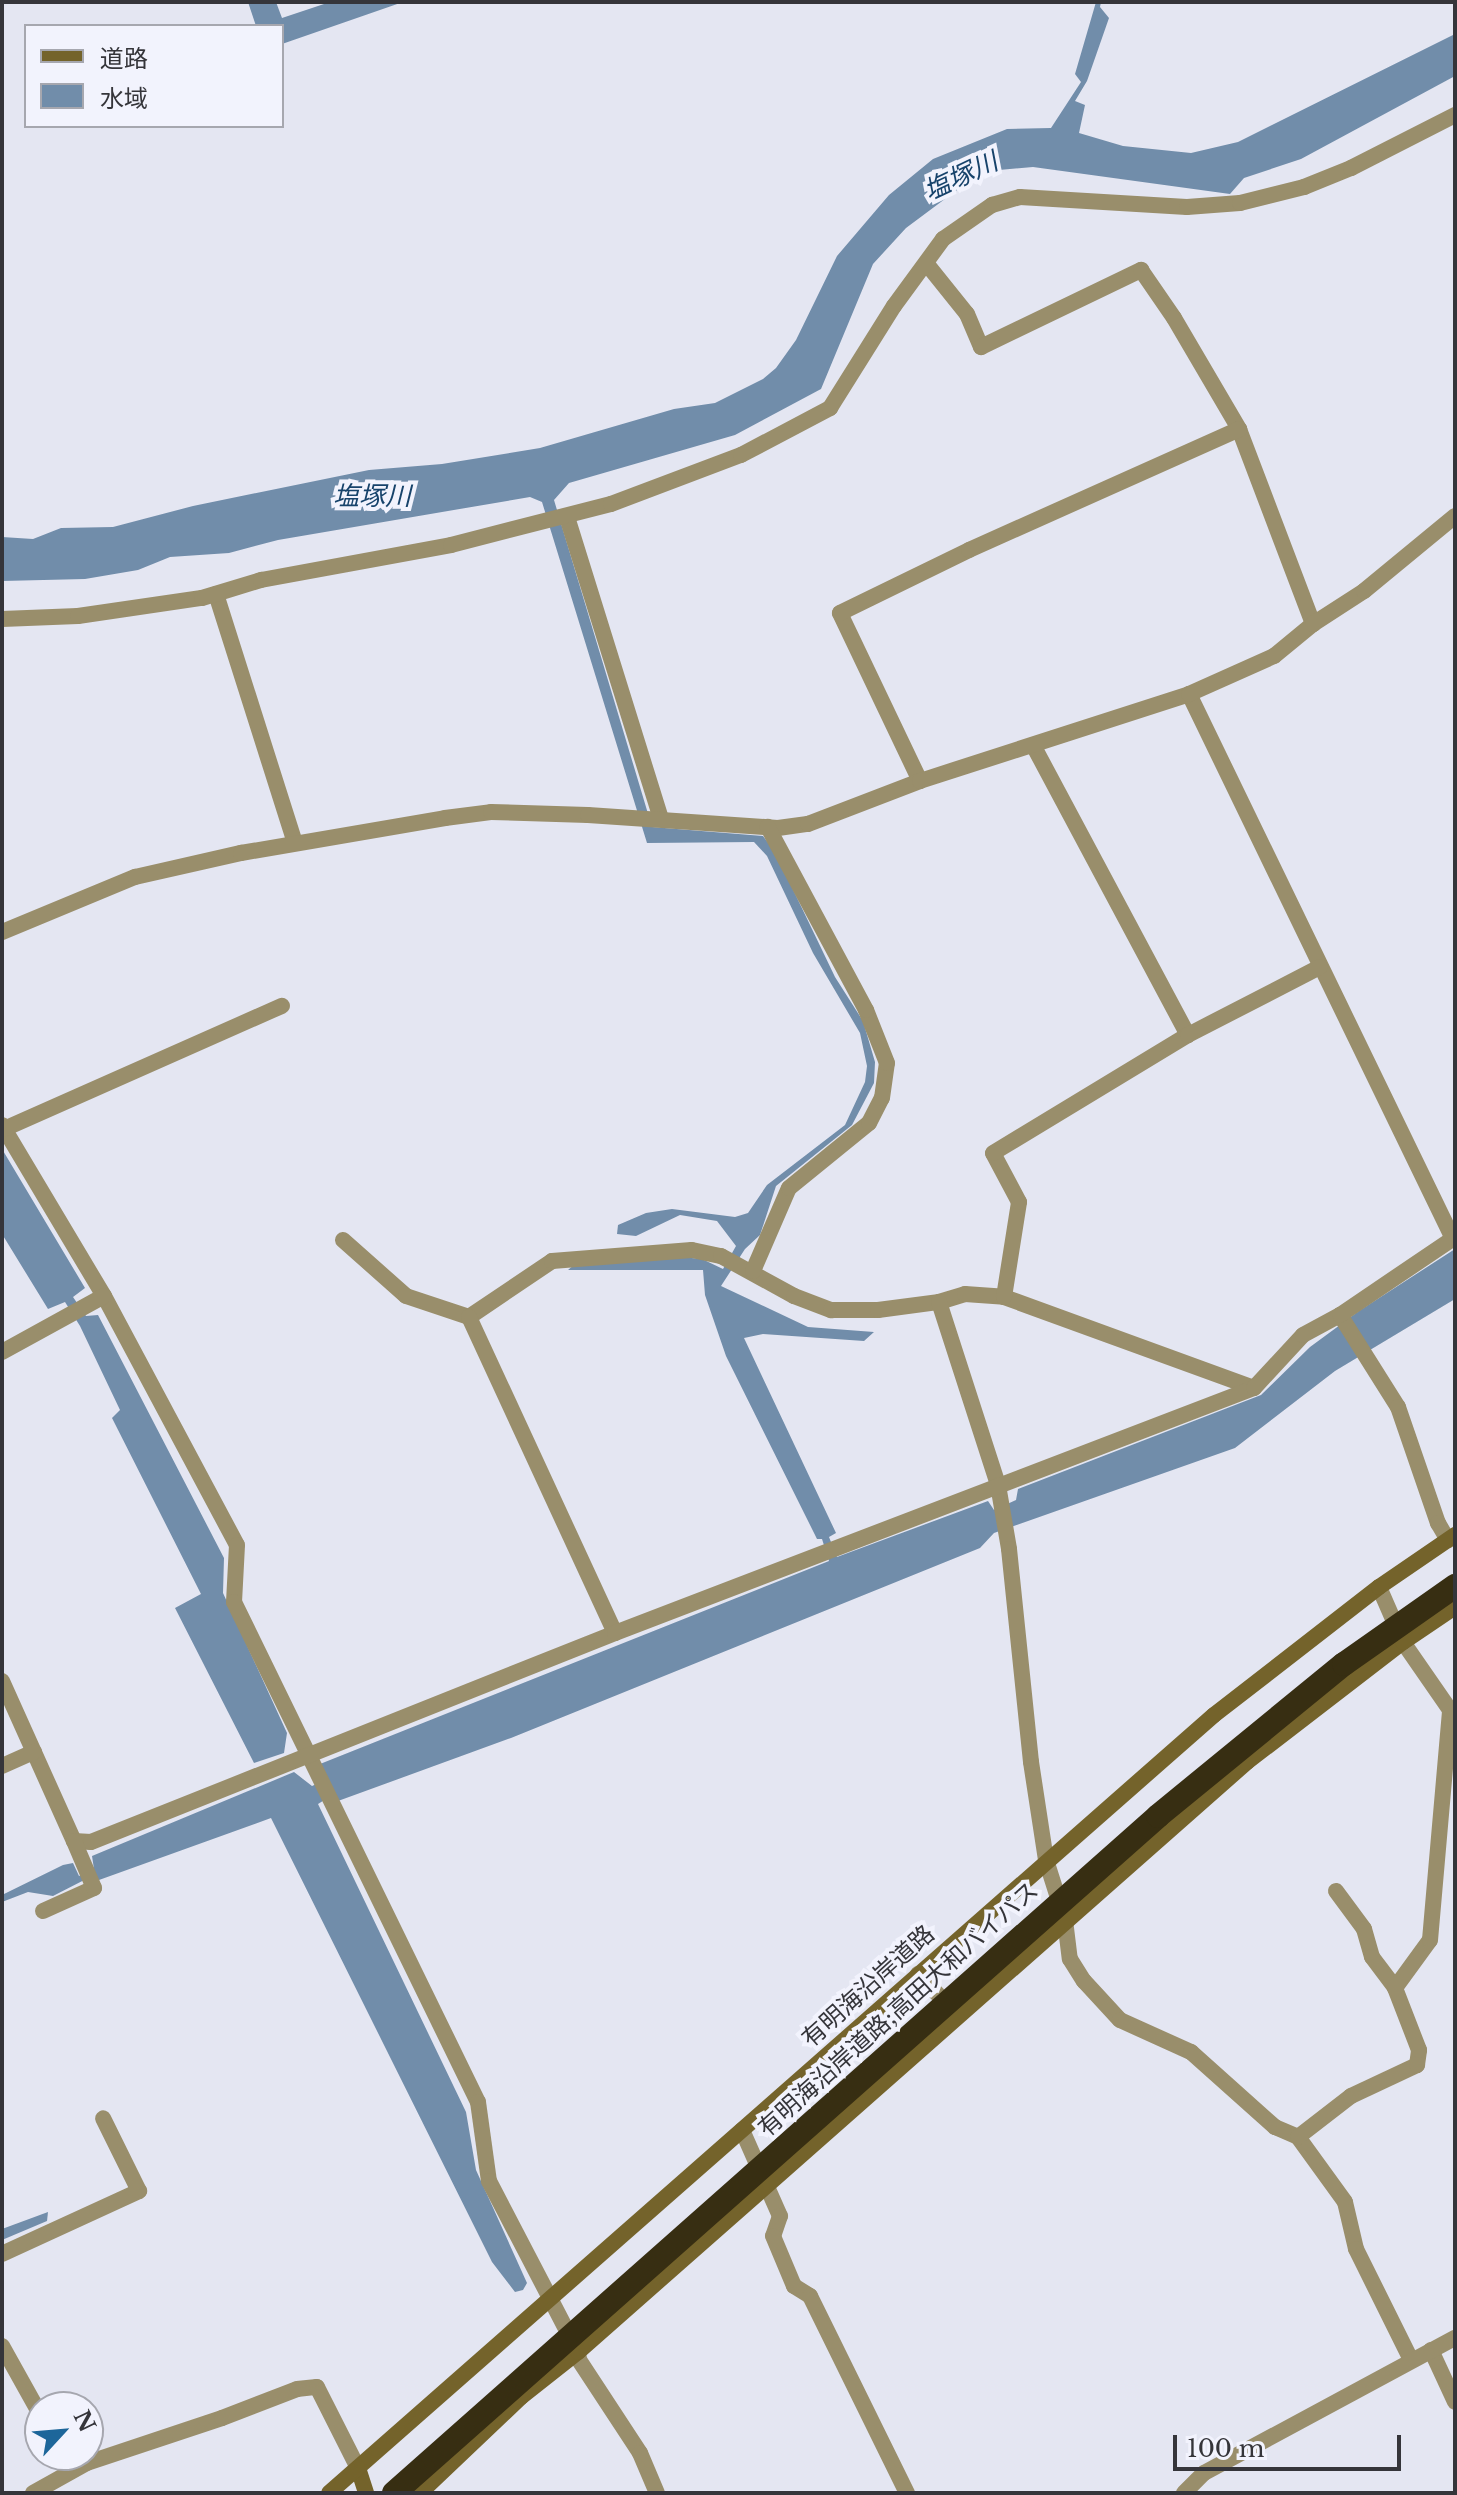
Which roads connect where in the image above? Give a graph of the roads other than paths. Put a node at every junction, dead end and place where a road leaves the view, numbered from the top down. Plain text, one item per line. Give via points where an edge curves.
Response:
1 (1455, 115) edge
2 (926, 263) junction
3 (1239, 429) junction
4 (1455, 516) edge
5 (567, 517) junction
6 (216, 594) junction
7 (2, 619) edge
8 (1313, 624) junction
9 (1189, 694) junction
10 (1033, 745) junction
11 (920, 781) junction
12 (661, 819) junction
13 (768, 827) junction
14 (295, 843) junction
15 (2, 932) edge
16 (1320, 967) junction
17 (282, 1006) dead end
18 (1188, 1035) junction
19 (3, 1127) edge
20 (1454, 1238) edge
21 (343, 1240) dead end
22 (753, 1271) junction
23 (1004, 1297) junction
24 (97, 1299) junction
25 (939, 1302) junction
26 (1340, 1315) junction
27 (469, 1317) junction
28 (2, 1352) edge
29 (1254, 1388) junction
30 (998, 1485) junction
31 (1451, 1537) edge
32 (1455, 1586) edge
33 (1379, 1587) junction
34 (1455, 1607) edge
35 (615, 1633) junction
36 (1403, 1642) junction
37 (2, 1681) edge
38 (34, 1752) junction
39 (307, 1755) junction
40 (1449, 1764) edge
41 (2, 1766) edge
42 (74, 1841) junction
43 (1046, 1860) junction
44 (1336, 1891) dead end
45 (43, 1911) dead end
46 (1065, 1920) junction
47 (918, 1974) junction
48 (1395, 1988) junction
49 (959, 2016) junction
50 (103, 2118) dead end
51 (742, 2130) junction
52 (1298, 2137) junction
53 (765, 2186) junction
54 (2, 2254) edge
55 (549, 2302) junction
56 (1455, 2338) edge
57 (2, 2346) edge
58 (1431, 2350) junction
59 (578, 2352) junction
60 (1411, 2360) junction
61 (27, 2391) edge
62 (1455, 2402) edge
63 (104, 2459) edge
64 (358, 2468) junction
65 (71, 2471) edge
66 (33, 2493) edge
67 (329, 2493) edge
68 (366, 2493) edge
69 (394, 2493) edge
70 (420, 2493) edge
71 (657, 2493) edge
72 (907, 2493) edge
73 (1184, 2493) edge

1 - 2 street via 1351,168 1240,203 1187,207 1020,197 992,205 943,239
2 - 3 street via 967,314 981,347 1141,270
2 - 5 street via 830,408 741,455
3 - 8 street
3 - 11 street via 840,613
4 - 8 street via 1364,591
5 - 6 street via 451,545 261,580
5 - 12 street
6 - 7 street via 78,616
6 - 14 street
8 - 9 street via 1274,656
9 - 10 street
9 - 16 street
10 - 11 street
10 - 18 street
11 - 13 street via 808,824
12 - 13 street
12 - 14 street via 491,812
13 - 22 street via 866,1010 887,1063 882,1098 869,1123 789,1188
14 - 15 street via 135,877
16 - 18 street
16 - 20 street
17 - 19 street
18 - 23 street via 993,1153 1019,1202
19 - 24 street
20 - 26 street
21 - 27 street via 406,1296
22 - 25 street via 794,1296 831,1310
22 - 27 street via 692,1250 563,1259 541,1266
23 - 25 street via 965,1294
23 - 29 street
24 - 28 street
24 - 39 street via 237,1545 234,1602
25 - 30 street
26 - 29 street via 1303,1335
26 - 31 street via 1398,1407 1438,1523
27 - 35 street
29 - 30 street
30 - 35 street
30 - 43 street
31 - 33 main road, 有明海沿岸道路
32 - 69 highway, 有明海沿岸道路;高田大和バイパス, bridge via 1344,1664 1169,1806
33 - 36 street
33 - 43 main road, 有明海沿岸道路 via 1214,1715
34 - 36 main road
35 - 39 street
36 - 40 street via 1450,1710
36 - 46 main road via 1247,1762
37 - 38 street
38 - 41 street
38 - 42 street
39 - 42 street via 91,1842
39 - 55 street via 478,2102 489,2181
40 - 48 street via 1430,1940
42 - 45 street via 94,1888
43 - 46 street
43 - 47 main road, 有明海沿岸道路
44 - 48 street via 1364,1929 1372,1957
46 - 49 main road
46 - 52 street via 1070,1959 1120,2020 1191,2052 1275,2127
47 - 49 street
47 - 51 main road, 有明海沿岸道路
48 - 52 street via 1419,2050 1417,2065 1351,2096
49 - 53 main road
50 - 54 street via 139,2191
51 - 53 street
51 - 55 main road, 有明海沿岸道路
52 - 60 street via 1345,2202 1356,2249
53 - 59 main road
53 - 72 street via 780,2216 773,2236 794,2286 810,2296
55 - 59 street
55 - 64 main road, 有明海沿岸道路
56 - 58 street
57 - 61 street
58 - 60 street
58 - 62 street
59 - 70 main road via 521,2397
59 - 71 street via 640,2453
60 - 73 street via 1204,2473
63 - 64 street via 297,2389 317,2387
64 - 67 main road, 有明海沿岸道路
64 - 68 main road
65 - 66 street

